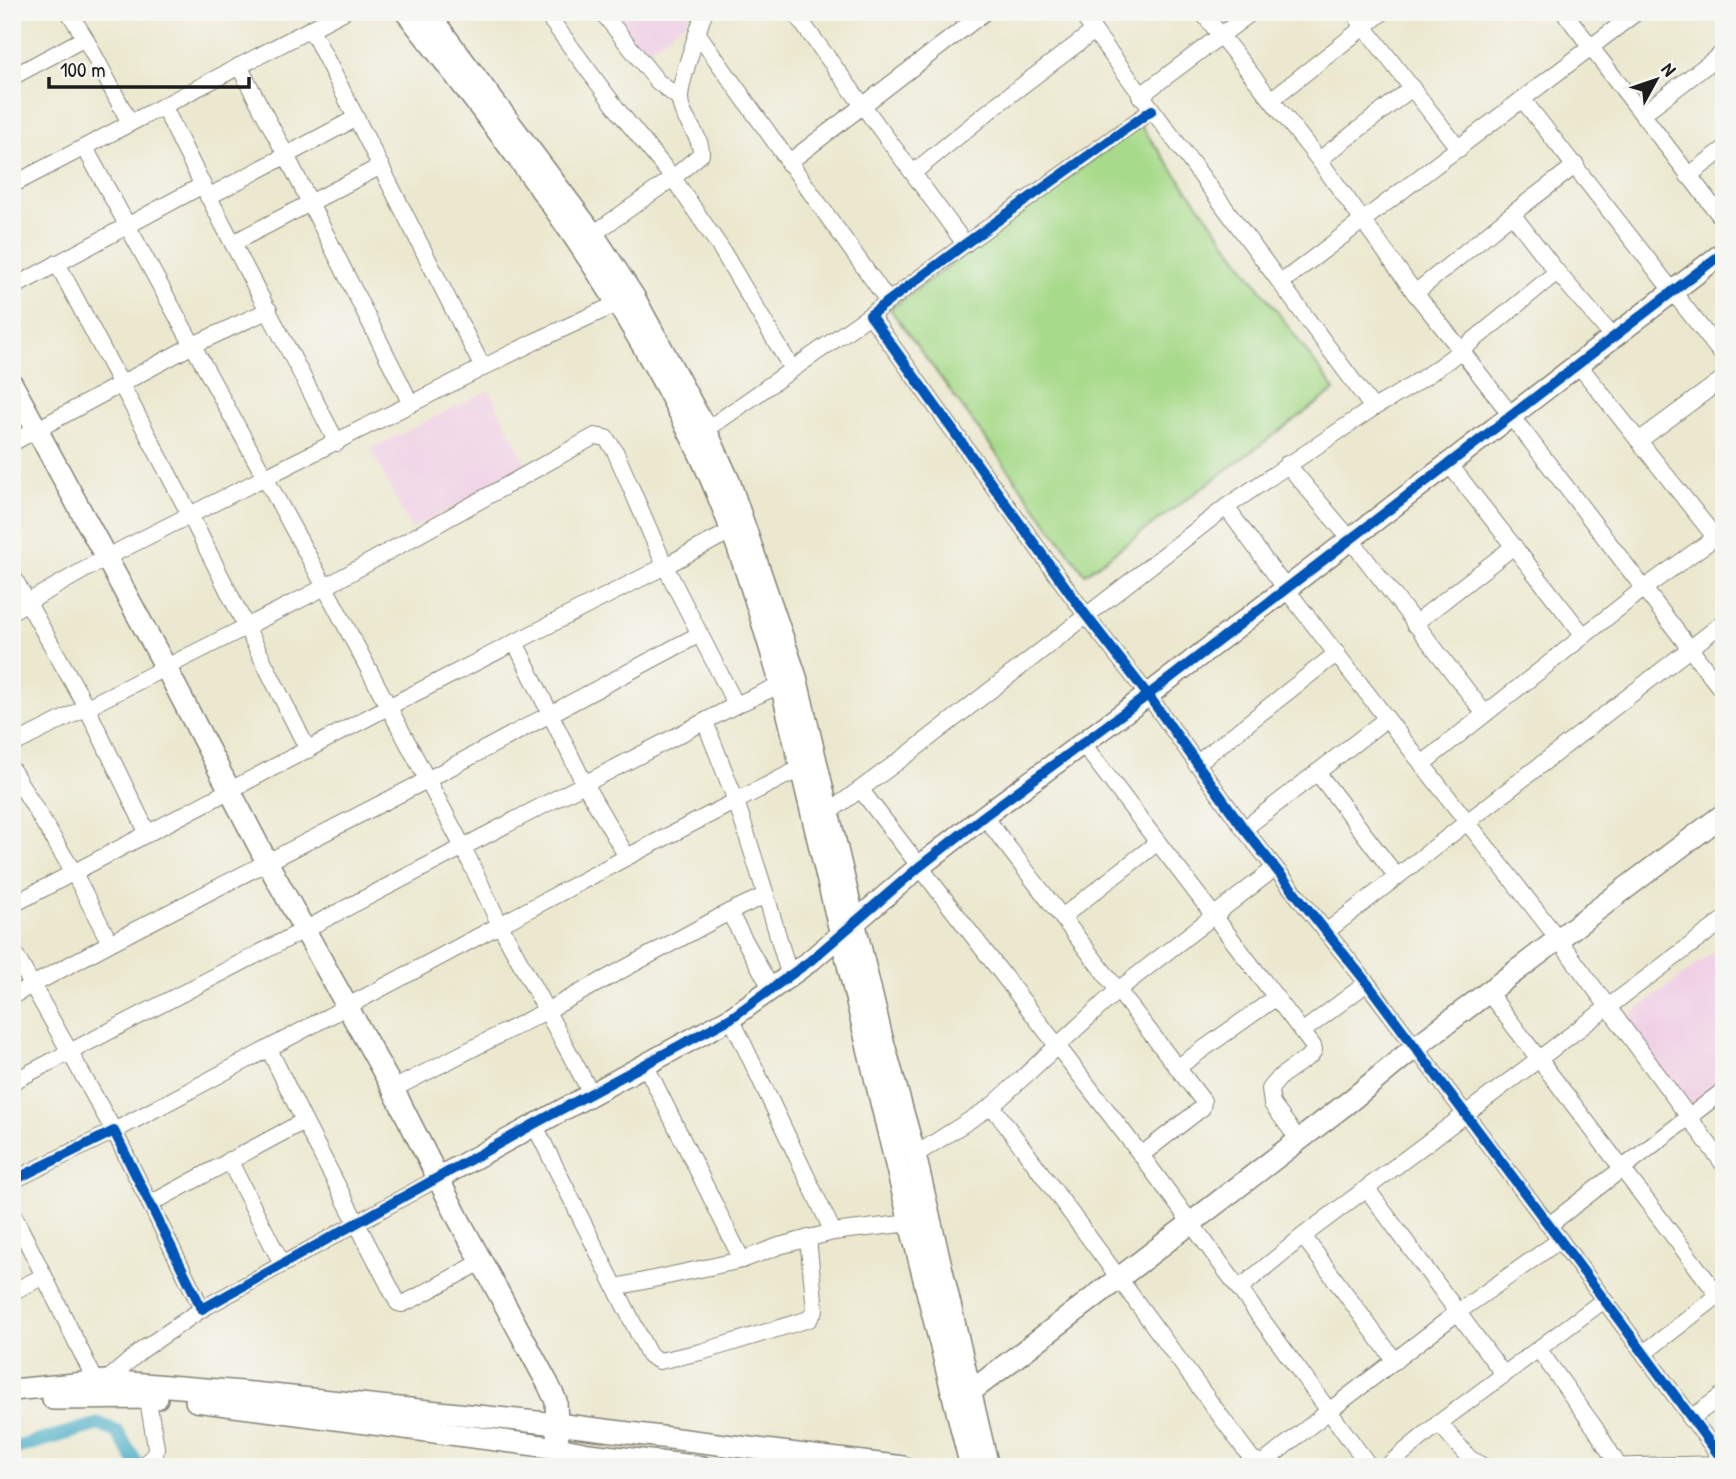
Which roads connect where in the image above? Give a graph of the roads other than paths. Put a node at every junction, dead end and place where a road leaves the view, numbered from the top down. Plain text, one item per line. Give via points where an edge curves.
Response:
1 (69, 12) edge
2 (343, 12) edge
3 (406, 12) edge
4 (428, 12) edge
5 (602, 12) edge
6 (704, 12) edge
7 (794, 12) edge
8 (1080, 12) edge
9 (1202, 12) edge
10 (1252, 12) edge
11 (1353, 12) edge
12 (1383, 12) edge
13 (1564, 12) edge
14 (1637, 12) edge
15 (550, 14) edge
16 (978, 14) edge
17 (1364, 27) junction
18 (311, 29) junction
19 (1094, 32) junction
20 (698, 34) junction
21 (1221, 37) junction
22 (85, 38) junction
23 (1590, 47) junction
24 (1721, 60) edge
25 (239, 66) junction
26 (12, 77) edge
27 (1412, 88) junction
28 (1140, 96) junction
29 (680, 99) junction
30 (1272, 99) junction
31 (1524, 100) junction
32 (863, 106) junction
33 (164, 107) junction
34 (1152, 110) junction
35 (1642, 114) junction
36 (356, 118) junction
37 (130, 123) junction
38 (85, 148) junction
39 (1460, 149) junction
40 (1724, 149) edge
41 (286, 155) junction
42 (1319, 160) junction
43 (788, 163) junction
44 (1576, 165) junction
45 (381, 166) junction
46 (914, 172) junction
47 (1688, 176) junction
48 (673, 178) junction
49 (12, 185) edge
50 (204, 191) junction
51 (310, 203) junction
52 (1512, 214) junction
53 (1724, 221) edge
54 (1363, 222) junction
55 (128, 224) junction
56 (593, 234) junction
57 (233, 243) junction
58 (965, 244) junction
59 (1724, 252) edge
60 (57, 263) junction
61 (1557, 272) junction
62 (1282, 282) junction
63 (12, 288) edge
64 (1671, 292) junction
65 (1415, 293) junction
66 (626, 300) junction
67 (888, 302) junction
68 (270, 310) junction
69 (870, 315) junction
70 (1613, 337) junction
71 (193, 345) junction
72 (1461, 349) junction
73 (1724, 357) edge
74 (1578, 364) junction
75 (483, 368) junction
76 (792, 369) junction
77 (1724, 378) edge
78 (12, 384) edge
79 (120, 385) junction
80 (411, 404) junction
81 (1373, 408) junction
82 (1512, 416) junction
83 (38, 430) junction
84 (706, 430) junction
85 (1640, 440) junction
86 (12, 443) edge
87 (337, 443) junction
88 (1287, 464) junction
89 (1449, 464) junction
90 (265, 477) junction
91 (1226, 507) junction
92 (190, 515) junction
93 (731, 531) junction
94 (1719, 534) edge
95 (1351, 540) junction
96 (1514, 546) junction
97 (107, 557) junction
98 (665, 566) junction
99 (12, 575) edge
100 (325, 587) junction
101 (1286, 589) junction
102 (1643, 589) junction
103 (28, 602) junction
104 (12, 611) edge
105 (1085, 614) junction
106 (1724, 622) edge
107 (1415, 624) junction
108 (248, 627) junction
109 (698, 635) junction
110 (1584, 636) junction
111 (515, 642) junction
112 (1690, 649) junction
113 (1337, 653) junction
114 (165, 666) junction
115 (789, 681) junction
116 (1724, 694) edge
117 (1148, 695) junction
118 (736, 705) junction
119 (86, 706) junction
120 (388, 707) junction
121 (551, 713) junction
122 (1485, 714) junction
123 (1386, 719) junction
124 (705, 722) junction
125 (1083, 744) junction
126 (12, 745) edge
127 (309, 750) junction
128 (1196, 764) junction
129 (1422, 764) junction
130 (802, 768) junction
131 (12, 770) edge
132 (1317, 772) junction
133 (427, 780) junction
134 (585, 785) junction
135 (861, 790) junction
136 (230, 791) junction
137 (736, 801) junction
138 (829, 812) junction
139 (984, 816) junction
140 (1721, 820) edge
141 (1466, 821) junction
142 (1244, 829) junction
143 (148, 834) junction
144 (1158, 842) junction
145 (464, 849) junction
146 (626, 858) junction
147 (267, 862) junction
148 (919, 867) junction
149 (1275, 868) junction
150 (74, 873) junction
151 (1397, 877) junction
152 (766, 895) junction
153 (12, 905) edge
154 (729, 912) junction
155 (1213, 914) junction
156 (1062, 917) junction
157 (1724, 920) edge
158 (500, 925) junction
159 (848, 929) junction
160 (305, 931) junction
161 (1326, 932) junction
162 (1559, 940) junction
163 (110, 943) junction
164 (12, 949) edge
165 (790, 977) junction
166 (1367, 983) junction
167 (32, 986) junction
168 (772, 990) junction
169 (1118, 990) junction
170 (1488, 992) junction
171 (12, 996) edge
172 (1275, 998) junction
173 (347, 1005) junction
174 (1606, 1007) junction
175 (548, 1010) junction
176 (731, 1018) junction
177 (1301, 1032) junction
178 (1056, 1046) junction
179 (1415, 1048) junction
180 (269, 1049) junction
181 (71, 1054) junction
182 (1538, 1059) junction
183 (646, 1066) junction
184 (1178, 1066) junction
185 (12, 1082) edge
186 (393, 1089) junction
187 (1724, 1090) edge
188 (592, 1095) junction
189 (992, 1106) junction
190 (1464, 1114) junction
191 (1687, 1117) junction
192 (303, 1121) junction
193 (534, 1124) junction
194 (114, 1131) junction
195 (1298, 1139) junction
196 (915, 1155) junction
197 (1140, 1155) junction
198 (229, 1160) junction
199 (1724, 1165) edge
200 (1620, 1169) junction
201 (438, 1178) junction
202 (12, 1181) edge
203 (1367, 1189) junction
204 (150, 1204) junction
205 (12, 1212) edge
206 (1189, 1222) junction
207 (358, 1223) junction
208 (910, 1223) junction
209 (1549, 1225) junction
210 (833, 1232) junction
211 (1303, 1236) junction
212 (808, 1238) junction
213 (1560, 1240) junction
214 (742, 1260) junction
215 (481, 1262) junction
216 (282, 1264) junction
217 (44, 1276) junction
218 (1117, 1278) junction
219 (616, 1287) junction
220 (1240, 1288) junction
221 (12, 1292) edge
222 (1721, 1293) edge
223 (1604, 1300) junction
224 (202, 1309) junction
225 (1458, 1312) junction
226 (1538, 1350) junction
227 (1644, 1353) junction
228 (1395, 1361) junction
229 (1504, 1375) junction
230 (101, 1381) junction
231 (12, 1390) edge
232 (146, 1390) junction
233 (969, 1393) junction
234 (1724, 1394) edge
235 (556, 1401) junction
236 (12, 1404) edge
237 (1329, 1412) junction
238 (1690, 1419) junction
239 (1439, 1423) junction
240 (557, 1424) junction
241 (585, 1428) junction
242 (558, 1448) junction
243 (589, 1454) junction
244 (146, 1463) edge
245 (1724, 1463) edge
246 (1619, 1466) edge
247 (702, 1467) edge
248 (904, 1467) edge
249 (971, 1467) edge
250 (988, 1467) edge
251 (1370, 1467) edge
252 (1386, 1467) edge
253 (1486, 1467) edge
254 (1597, 1467) edge

1 - 22 street
2 - 18 street
3 - 66 main road
4 - 56 main road
5 - 29 street via 657,82
6 - 20 street
7 - 32 street
8 - 19 street
9 - 21 street
10 - 21 street
11 - 17 street
12 - 17 street
13 - 23 street
14 - 23 street
15 - 48 street via 620,114
16 - 32 street
17 - 27 street
17 - 30 street
18 - 25 street
18 - 36 street
19 - 28 street
19 - 46 street
20 - 29 street
20 - 43 street
21 - 28 street
21 - 30 street
22 - 26 street
22 - 37 street
23 - 31 street
23 - 35 street
24 - 35 street
25 - 33 street
25 - 41 street
27 - 39 street
27 - 42 street
28 - 34 street
29 - 48 street via 701,154
30 - 42 street
31 - 39 street
31 - 44 street
32 - 43 street
32 - 46 street
33 - 37 street
33 - 50 street
34 - 58 street
34 - 62 street
35 - 47 street
36 - 41 street
36 - 45 street
37 - 38 street
38 - 49 street
38 - 55 street
39 - 54 street
40 - 47 street
41 - 50 street
41 - 51 street
42 - 54 street
43 - 67 street
44 - 52 street
44 - 64 street
45 - 51 street
45 - 75 street
46 - 58 street
47 - 53 street
48 - 56 street
48 - 76 street
50 - 55 street
50 - 57 street
51 - 57 street
51 - 80 street
52 - 61 street
52 - 65 street
54 - 62 street
54 - 65 street
55 - 60 street
55 - 71 street
56 - 66 main road
57 - 68 street
58 - 67 street
59 - 64 main road
60 - 63 street
60 - 79 street
61 - 70 street
61 - 72 street
62 - 81 street
64 - 70 main road
64 - 73 street
65 - 72 street
66 - 75 street
66 - 84 main road
66 - 93 main road via 694,441
67 - 69 street
68 - 71 street
68 - 87 street
69 - 76 street
69 - 105 street
70 - 74 main road
71 - 79 street
71 - 90 street
72 - 81 street via 1408,389
72 - 82 street
74 - 82 main road
74 - 85 street
75 - 80 street
76 - 84 street
77 - 85 street
78 - 83 main road
79 - 83 street
79 - 92 street
80 - 87 street
81 - 88 street
82 - 89 main road
82 - 102 street
83 - 86 street
83 - 97 main road
84 - 115 main road via 729,481
85 - 94 street
87 - 90 street
88 - 91 street
88 - 95 street
89 - 95 main road
89 - 96 street
90 - 92 street
90 - 100 street
91 - 101 street
91 - 105 street
92 - 97 street
92 - 108 street
93 - 98 street
93 - 115 main road
94 - 102 street
95 - 101 main road
95 - 107 street
96 - 107 street
96 - 110 street
97 - 103 street
97 - 114 main road
98 - 100 street via 615,451 606,438 595,436
98 - 109 street
98 - 111 street
99 - 103 street
100 - 108 street
100 - 120 street
101 - 113 street
101 - 117 main road
102 - 110 street
102 - 112 street
103 - 104 street
103 - 119 street
105 - 117 street
105 - 135 street
106 - 112 street
107 - 122 street
108 - 114 street
108 - 127 street
109 - 118 street
109 - 121 street
110 - 122 street
111 - 120 street
111 - 121 street
112 - 116 street
112 - 141 street
113 - 123 street
113 - 128 street
114 - 119 street
114 - 136 main road
115 - 118 street
115 - 130 main road
115 - 138 main road
117 - 125 main road
117 - 128 street
118 - 124 street
119 - 126 street
119 - 143 street
120 - 127 street
120 - 133 street
121 - 133 street
121 - 134 street
122 - 129 street
123 - 129 street
123 - 132 street
124 - 134 street
124 - 137 street
125 - 139 main road
125 - 144 street
127 - 136 street
128 - 142 street
129 - 141 street
130 - 137 street
130 - 159 main road
131 - 150 street
132 - 142 street
132 - 151 street
133 - 145 street
133 - 147 street
134 - 145 street
134 - 146 street
135 - 138 street
135 - 148 street
136 - 143 street
136 - 147 main road
137 - 146 street
137 - 152 street
138 - 159 main road
139 - 148 main road
139 - 156 street
140 - 162 main road
141 - 151 street
141 - 162 street
142 - 149 street
143 - 150 street
144 - 155 street
144 - 156 street
145 - 158 street
145 - 160 street
146 - 158 street
147 - 160 main road
147 - 163 street
148 - 159 main road
148 - 178 street
149 - 155 street
149 - 161 street
150 - 153 street
150 - 163 street
151 - 161 street
152 - 154 street
152 - 165 street
154 - 168 street
154 - 175 street
155 - 169 street
155 - 172 street
156 - 169 street
157 - 174 street
158 - 173 street
158 - 175 street
159 - 165 main road
159 - 196 main road
159 - 208 main road
160 - 173 main road
160 - 181 street
161 - 166 street
162 - 170 main road
162 - 174 street
163 - 167 street
164 - 167 street
165 - 168 main road
166 - 177 street
166 - 179 street
167 - 171 street
167 - 181 street
168 - 176 main road
169 - 178 street
169 - 184 street
170 - 179 main road
170 - 182 street
172 - 177 street
172 - 184 street
173 - 180 street
173 - 186 main road
174 - 182 street
174 - 191 street
175 - 186 street
175 - 188 street
176 - 183 main road
176 - 210 street
177 - 195 street via 1314,1051 1270,1089 1272,1104
178 - 189 street
178 - 197 street
179 - 190 street
179 - 195 main road
180 - 192 street
180 - 194 street
181 - 185 street
181 - 194 street
182 - 190 street
182 - 200 street
183 - 188 main road
183 - 214 street
184 - 197 street via 1203,1105
186 - 201 main road
187 - 191 street
188 - 193 main road
189 - 196 street
189 - 218 street
190 - 203 street
190 - 209 street
191 - 199 street
191 - 200 street
192 - 198 street
192 - 207 street
193 - 201 main road
193 - 219 street
194 - 202 street
194 - 204 street
195 - 206 main road
196 - 233 main road
197 - 206 street
198 - 204 street
198 - 216 street
200 - 209 street
200 - 222 street
201 - 207 street
201 - 215 main road
203 - 211 street
203 - 225 street
204 - 224 street
205 - 217 street
206 - 218 main road
206 - 220 street
207 - 215 street via 398,1303
207 - 216 street
208 - 210 street
208 - 249 main road
209 - 213 street
210 - 212 street
211 - 220 street
211 - 228 street
212 - 214 street
212 - 219 street via 815,1310 809,1319 701,1352 654,1359
213 - 223 street
213 - 225 street
214 - 219 street
215 - 235 main road
216 - 224 street
217 - 221 street
217 - 230 street
218 - 233 main road
218 - 237 street via 1256,1462 1264,1462
220 - 237 street
222 - 227 street
223 - 226 street
223 - 227 street
224 - 230 street
225 - 228 street
225 - 229 street
226 - 229 street
226 - 246 street
227 - 238 street
228 - 237 street
229 - 239 street
230 - 231 main road
230 - 232 main road
232 - 236 main road
232 - 240 main road
232 - 242 main road via 189,1400
232 - 244 street via 156,1447
233 - 250 main road
234 - 238 street
235 - 240 main road
235 - 241 main road
237 - 251 street
238 - 245 street
239 - 252 street
239 - 253 street via 1470,1459
240 - 241 main road
240 - 242 main road
241 - 243 main road
241 - 248 main road
242 - 243 main road
243 - 247 main road
245 - 246 street
246 - 254 street

